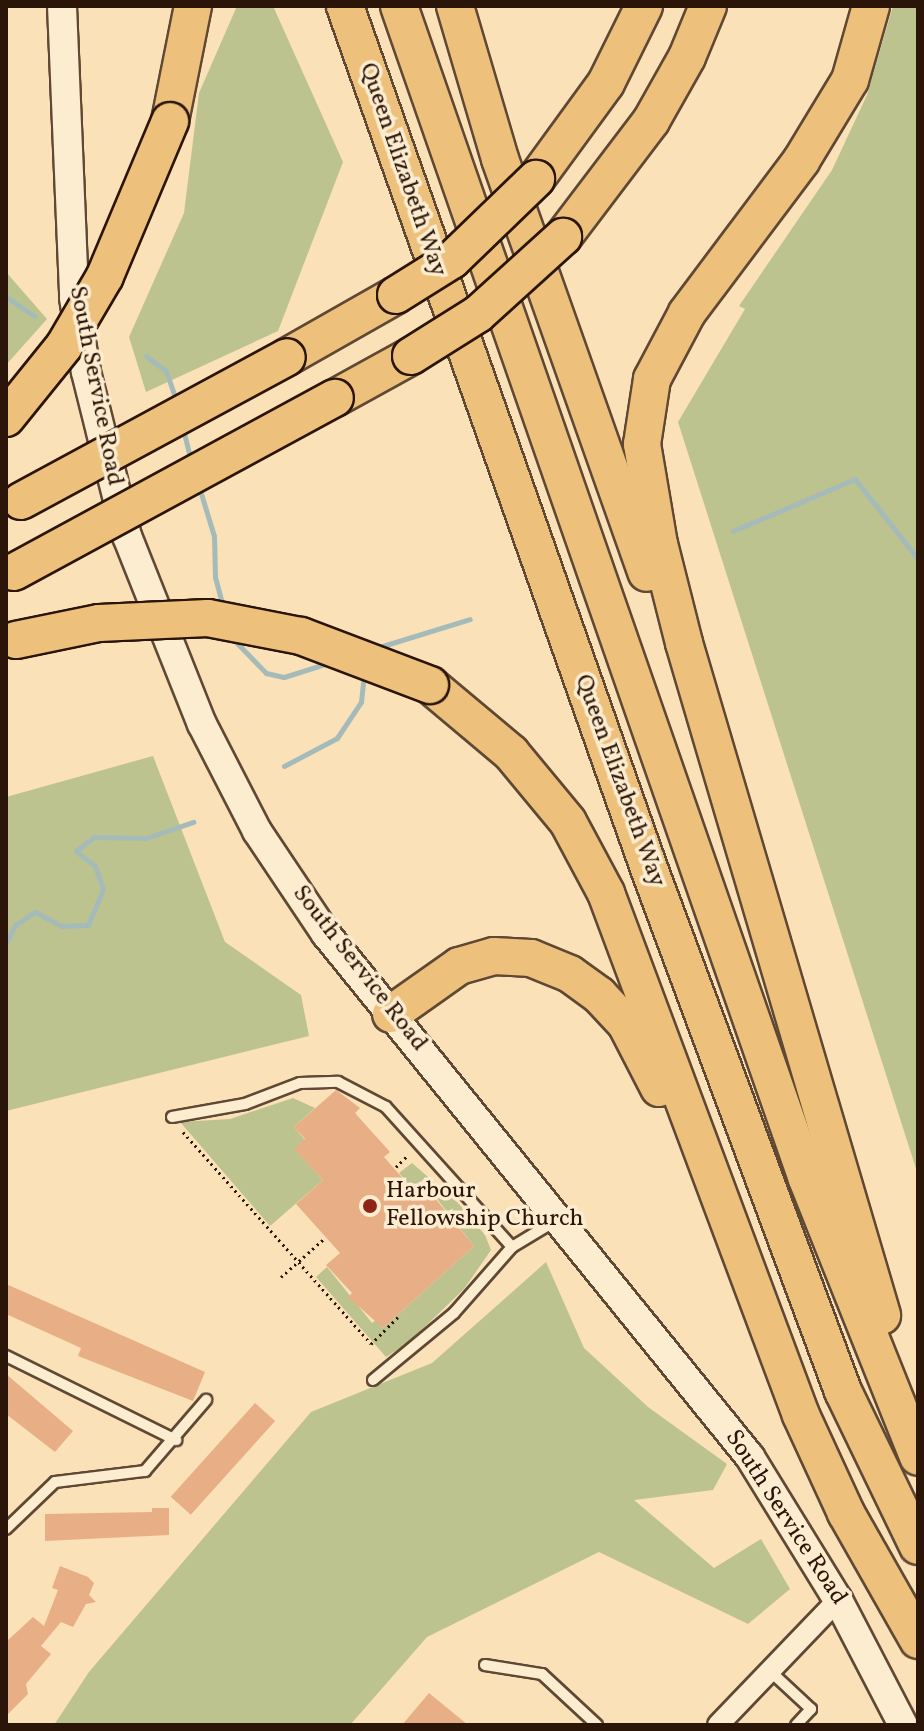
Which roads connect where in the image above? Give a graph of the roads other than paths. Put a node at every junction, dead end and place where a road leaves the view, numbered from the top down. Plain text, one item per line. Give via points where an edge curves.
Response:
1 (62, 6) edge
2 (193, 6) edge
3 (345, 6) edge
4 (399, 6) edge
5 (455, 6) edge
6 (644, 6) edge
7 (708, 6) edge
8 (871, 6) edge
9 (6, 418) edge
10 (14, 505) edge
11 (10, 574) edge
12 (11, 642) edge
13 (726, 776) junction
14 (391, 1014) junction
15 (172, 1117) dead end
16 (560, 1218) junction
17 (512, 1247) junction
18 (758, 1304) junction
19 (6, 1356) edge
20 (373, 1380) dead end
21 (206, 1400) dead end
22 (918, 1413) edge
23 (176, 1440) junction
24 (918, 1457) edge
25 (6, 1529) edge
26 (918, 1546) edge
27 (838, 1600) junction
28 (918, 1640) edge
29 (485, 1665) dead end
30 (770, 1671) junction
31 (597, 1725) edge
32 (718, 1725) edge
33 (796, 1725) edge
34 (903, 1725) edge

1 - 14 main road, South Service Road via 74,298 104,453 127,536 178,670 257,831 326,934
2 - 9 highway, bridge via 170,121 105,276 64,346
3 - 26 highway, Queen Elizabeth Way via 650,871 837,1377
4 - 24 highway, Queen Elizabeth Way via 807,1179
5 - 13 highway via 505,174 648,576
6 - 10 highway, bridge via 606,83 536,179 452,260 287,357
7 - 11 highway, bridge via 651,121 563,237 478,314 411,356
8 - 13 highway via 850,80 801,161 687,313 652,379 642,444 659,544
12 - 18 highway, bridge via 99,623 208,618 301,636 430,685 511,753 568,822 606,893
13 - 22 highway via 836,1166
14 - 16 main road, South Service Road
14 - 18 highway via 459,966 494,956 531,958 570,974 599,995 626,1024 658,1085
15 - 17 lane via 245,1104 300,1083 338,1082 386,1107
16 - 17 lane
16 - 27 main road, South Service Road via 750,1457
17 - 20 lane via 454,1313
18 - 28 highway via 846,1513
19 - 23 lane
21 - 23 lane
23 - 25 lane via 145,1471 55,1482
27 - 30 street
27 - 34 main road, South Service Road
29 - 31 lane via 542,1674
30 - 32 street
30 - 33 lane via 811,1709

